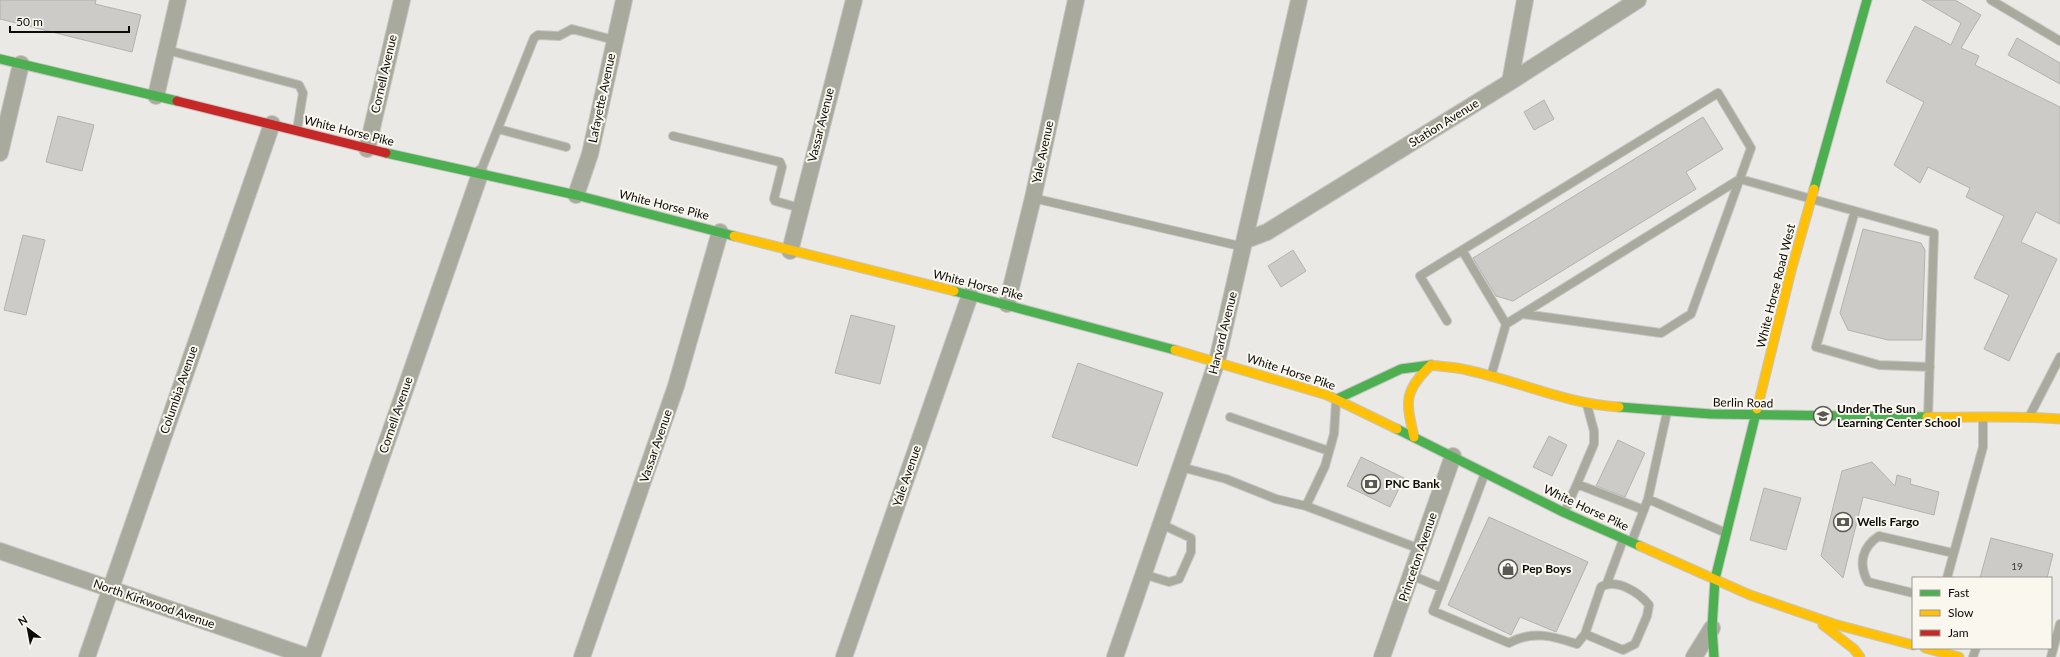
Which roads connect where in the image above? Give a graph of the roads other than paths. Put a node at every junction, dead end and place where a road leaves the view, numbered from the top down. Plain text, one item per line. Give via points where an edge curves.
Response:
1 (178, 0) edge
2 (402, 0) edge
3 (624, 0) edge
4 (854, 0) edge
5 (1076, 0) edge
6 (1299, 0) edge
7 (1525, 0) edge
8 (1638, 0) edge
9 (1867, 0) edge
10 (1991, 0) edge
11 (614, 40) junction
12 (2060, 40) edge
13 (167, 50) junction
14 (0, 59) edge
15 (20, 64) junction
16 (1510, 82) junction
17 (156, 96) junction
18 (272, 124) junction
19 (498, 129) junction
20 (296, 130) junction
21 (673, 136) dead end
22 (566, 147) dead end
23 (367, 148) junction
24 (0, 153) edge
25 (480, 174) junction
26 (1740, 179) junction
27 (576, 195) junction
28 (1032, 198) junction
29 (1812, 199) junction
30 (800, 208) junction
31 (1855, 211) junction
32 (720, 232) junction
33 (1245, 243) junction
34 (1462, 250) junction
35 (790, 251) junction
36 (970, 295) junction
37 (1007, 304) junction
38 (1523, 314) junction
39 (1447, 321) dead end
40 (1506, 324) junction
41 (2060, 357) edge
42 (1217, 361) junction
43 (1431, 366) junction
44 (1930, 368) junction
45 (1491, 376) junction
46 (1336, 399) junction
47 (1586, 403) junction
48 (1667, 411) junction
49 (1756, 415) junction
50 (2030, 416) junction
51 (1230, 417) dead end
52 (1928, 417) junction
53 (1983, 418) junction
54 (2060, 419) edge
55 (1414, 437) junction
56 (1329, 451) junction
57 (1453, 456) junction
58 (1181, 467) junction
59 (1485, 472) junction
60 (1578, 484) junction
61 (1648, 499) junction
62 (1306, 506) junction
63 (1644, 510) junction
64 (1564, 513) junction
65 (1161, 524) junction
66 (1727, 533) junction
67 (1628, 541) junction
68 (1420, 549) junction
69 (0, 551) edge
70 (1954, 554) junction
71 (1144, 574) junction
72 (1411, 574) junction
73 (1947, 577) edge
74 (1715, 579) junction
75 (1607, 584) junction
76 (1442, 588) junction
77 (110, 589) junction
78 (1912, 593) edge
79 (1811, 615) junction
80 (2060, 624) edge
81 (1712, 628) junction
82 (1585, 634) junction
83 (2056, 634) edge
84 (1912, 645) edge
85 (1931, 649) edge
86 (87, 657) edge
87 (309, 657) edge
88 (312, 657) edge
89 (582, 657) edge
90 (844, 657) edge
91 (1115, 657) edge
92 (1382, 657) edge
93 (1694, 657) edge
94 (1714, 657) edge
95 (1860, 657) edge
96 (1959, 657) edge
97 (2051, 657) edge

1 - 13 street
2 - 23 street, Cornell Avenue
3 - 11 street, Lafayette Avenue
4 - 30 street, Vassar Avenue
5 - 28 street, Yale Avenue
6 - 33 street, Harvard Avenue
7 - 16 street
8 - 16 street, Station Avenue
9 - 29 main road, White Horse Road West
10 - 12 lane
11 - 19 lane via 572,29 559,36 538,35 534,38
11 - 27 street, Lafayette Avenue via 590,154
13 - 17 street
13 - 20 lane via 299,85 303,93
14 - 15 main road, White Horse Pike
15 - 17 main road, White Horse Pike
15 - 24 street
16 - 33 street, Station Avenue via 1267,232
17 - 18 main road, White Horse Pike
18 - 20 main road, White Horse Pike
18 - 77 street, Columbia Avenue
19 - 22 lane
19 - 25 lane
20 - 23 main road, White Horse Pike
21 - 30 lane via 780,162 782,167 774,199
23 - 25 main road, White Horse Pike
25 - 27 main road, White Horse Pike
25 - 88 street, Cornell Avenue
26 - 29 lane
26 - 34 lane via 1751,148 1718,93
26 - 38 lane
26 - 38 lane via 1691,314 1661,333
27 - 32 main road, White Horse Pike
28 - 33 lane
28 - 37 street, Yale Avenue
29 - 31 lane
29 - 49 main road, White Horse Road West via 1791,271
30 - 35 street, Vassar Avenue
31 - 44 lane via 1934,233
31 - 44 lane via 1816,347 1879,365
32 - 35 main road, White Horse Pike
32 - 89 street, Vassar Avenue via 676,386
33 - 42 street, Harvard Avenue
34 - 39 lane via 1420,276
34 - 40 lane
35 - 36 main road, White Horse Pike
36 - 37 main road, White Horse Pike
36 - 90 street, Yale Avenue
37 - 42 main road, White Horse Pike
38 - 40 lane
40 - 45 lane
41 - 50 lane
42 - 46 main road, White Horse Pike
42 - 58 street, Harvard Avenue
43 - 45 main road, Berlin Road
43 - 46 main road, Berlin Road via 1401,370
43 - 55 main road via 1412,384 1406,398
44 - 52 lane
45 - 47 main road, Berlin Road
46 - 55 main road, White Horse Pike
46 - 56 lane via 1334,434
47 - 48 main road, Berlin Road
47 - 60 lane via 1594,431 1594,444
48 - 49 main road, Berlin Road
48 - 61 lane
49 - 52 main road, Berlin Road
49 - 66 main road, White Horse Road West
50 - 53 main road, Berlin Road
50 - 54 main road, Berlin Road
51 - 56 lane
52 - 53 main road, Berlin Road
53 - 70 lane via 1983,447
55 - 57 main road, White Horse Pike
56 - 62 lane via 1325,466
57 - 59 main road, White Horse Pike
57 - 68 street, Princeton Avenue
58 - 62 lane via 1226,479 1276,499
58 - 65 street, Harvard Avenue
59 - 64 main road, White Horse Pike
59 - 76 lane
60 - 63 lane
60 - 64 lane
61 - 63 lane
61 - 66 lane
62 - 68 lane
63 - 67 lane
64 - 67 main road, White Horse Pike
65 - 71 street, Harvard Avenue
65 - 71 lane via 1190,538 1191,552 1179,580 1169,582
66 - 74 main road, White Horse Road West
67 - 74 main road, White Horse Pike
67 - 75 lane
68 - 72 street, Princeton Avenue
69 - 77 street, North Kirkwood Avenue
70 - 73 lane
70 - 78 lane via 1879,536 1872,541 1866,548 1862,561 1868,582
71 - 91 street, Harvard Avenue
72 - 76 lane
72 - 92 street, Princeton Avenue
74 - 79 main road, White Horse Pike via 1750,595
74 - 81 main road, White Horse Road West
75 - 82 lane via 1601,587
75 - 82 lane via 1635,592 1649,604 1647,616 1635,644 1623,650
76 - 82 lane via 1433,611 1509,643 1525,636 1540,635 1577,644
77 - 86 street, Columbia Avenue
77 - 87 street, North Kirkwood Avenue
79 - 84 main road, White Horse Pike
79 - 95 main road via 1854,649
80 - 83 lane
81 - 93 street
81 - 94 main road, White Horse Road West
83 - 97 lane
85 - 96 main road

